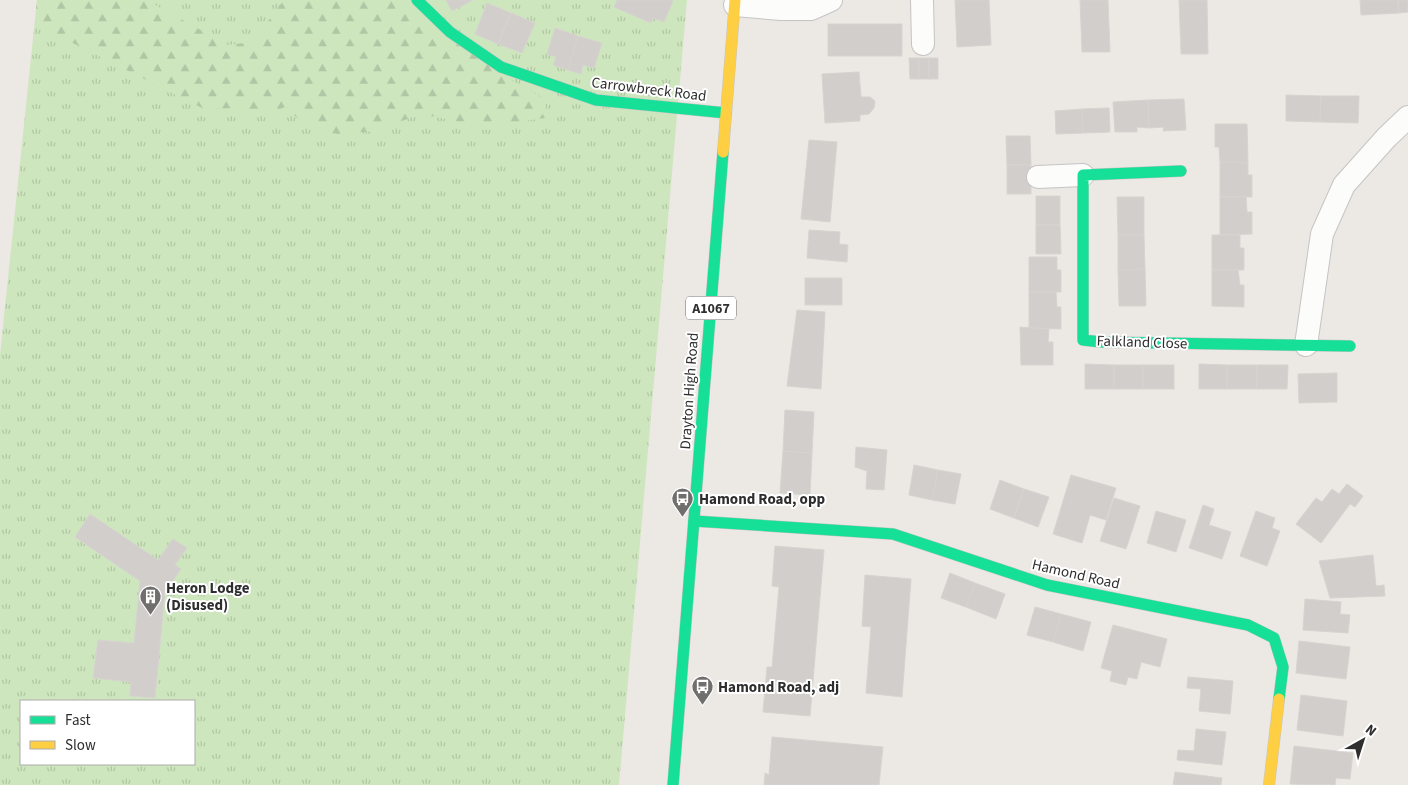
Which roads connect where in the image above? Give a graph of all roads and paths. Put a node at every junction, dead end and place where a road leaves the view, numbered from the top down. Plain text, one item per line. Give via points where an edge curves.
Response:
1 (417, 0) edge
2 (831, 0) edge
3 (922, 0) edge
4 (735, 3) edge
5 (923, 44) dead end
6 (726, 113) junction
7 (1408, 117) edge
8 (1182, 171) dead end
9 (1082, 175) junction
10 (1038, 177) dead end
11 (1306, 345) junction
12 (1350, 346) dead end
13 (694, 521) junction
14 (673, 785) edge
15 (1269, 785) edge

1 - 6 street, Carrowbreck Road via 450,32 501,67 596,100
2 - 4 street via 811,9
3 - 5 street
4 - 6 street, Drayton High Road / A1067
6 - 13 street, Drayton High Road / A1067
7 - 11 street via 1344,185 1322,234
8 - 9 street
9 - 10 street
9 - 11 street, Falkland Close via 1083,340
11 - 12 street, Falkland Close
13 - 14 street, Drayton High Road / A1067
13 - 15 street, Hamond Road via 893,534 1047,585 1248,625 1274,638 1283,667

